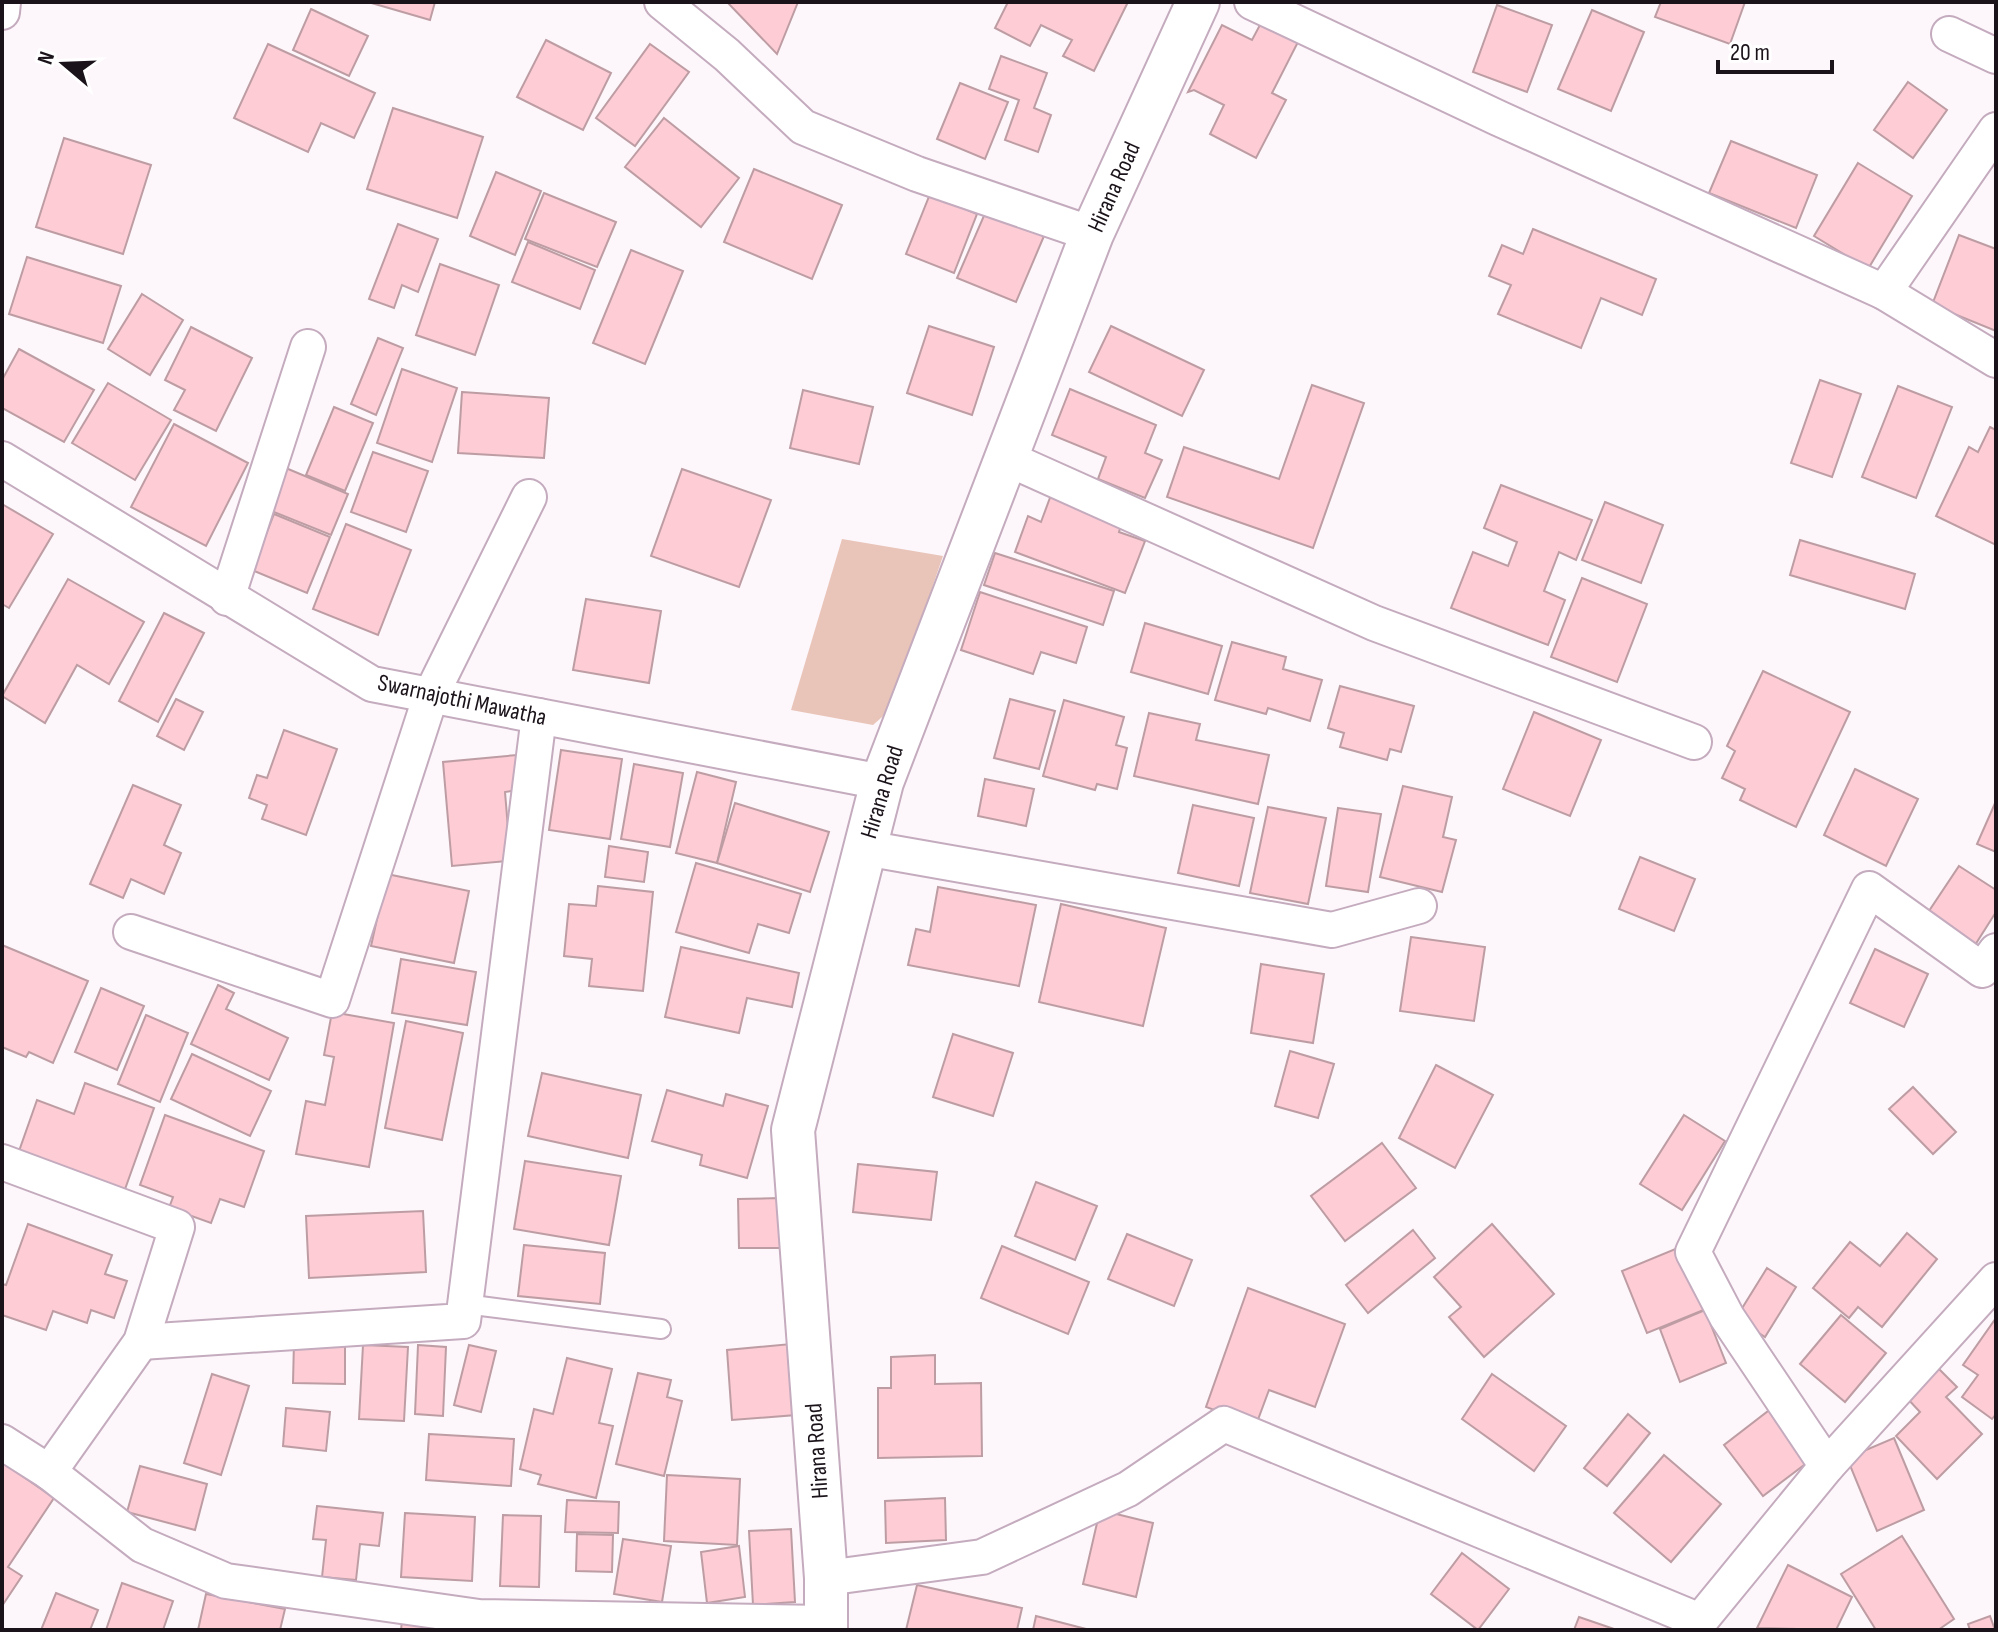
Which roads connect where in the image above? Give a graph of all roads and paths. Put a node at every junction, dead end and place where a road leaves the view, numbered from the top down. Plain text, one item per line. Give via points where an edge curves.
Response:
1 (3, 2) edge
2 (662, 2) edge
3 (1198, 2) edge
4 (1252, 2) edge
5 (2, 12) edge
6 (1949, 34) dead end
7 (1996, 56) edge
8 (1996, 130) edge
9 (1092, 234) junction
10 (1884, 292) junction
11 (308, 347) dead end
12 (1996, 360) edge
13 (1006, 458) junction
14 (2, 459) edge
15 (529, 497) dead end
16 (227, 598) junction
17 (431, 695) junction
18 (539, 716) junction
19 (1694, 742) dead end
20 (882, 782) junction
21 (865, 848) junction
22 (1419, 906) dead end
23 (131, 932) dead end
24 (1996, 951) edge
25 (2, 1162) edge
26 (1996, 1280) edge
27 (465, 1304) junction
28 (661, 1329) dead end
29 (141, 1342) junction
30 (2, 1442) edge
31 (1827, 1466) junction
32 (49, 1472) junction
33 (826, 1578) junction
34 (826, 1626) edge
35 (1697, 1626) edge

1 - 5 street
2 - 9 street via 803,127 917,174
3 - 9 street, Hirana Road
4 - 10 street
6 - 7 street
8 - 10 street
9 - 13 street, Hirana Road
10 - 12 street
11 - 16 street
13 - 19 street via 1374,623
13 - 20 street, Hirana Road
14 - 16 street, Swarnajothi Mawatha
15 - 17 street
16 - 17 street, Swarnajothi Mawatha via 372,684
17 - 18 street, Swarnajothi Mawatha
17 - 23 street via 332,1000
18 - 20 street, Swarnajothi Mawatha
18 - 27 street
20 - 21 street, Hirana Road
21 - 22 street via 1332,930
21 - 33 street, Hirana Road via 793,1130
24 - 31 street via 1982,970 1869,889 1693,1252 1727,1317
25 - 29 street via 177,1227
26 - 31 street
27 - 28 lane
27 - 29 street via 463,1321
29 - 32 street
30 - 32 street
31 - 35 street
32 - 34 street via 142,1545 226,1581 479,1617
33 - 34 street, Hirana Road
33 - 35 street via 982,1557 1128,1489 1224,1424

